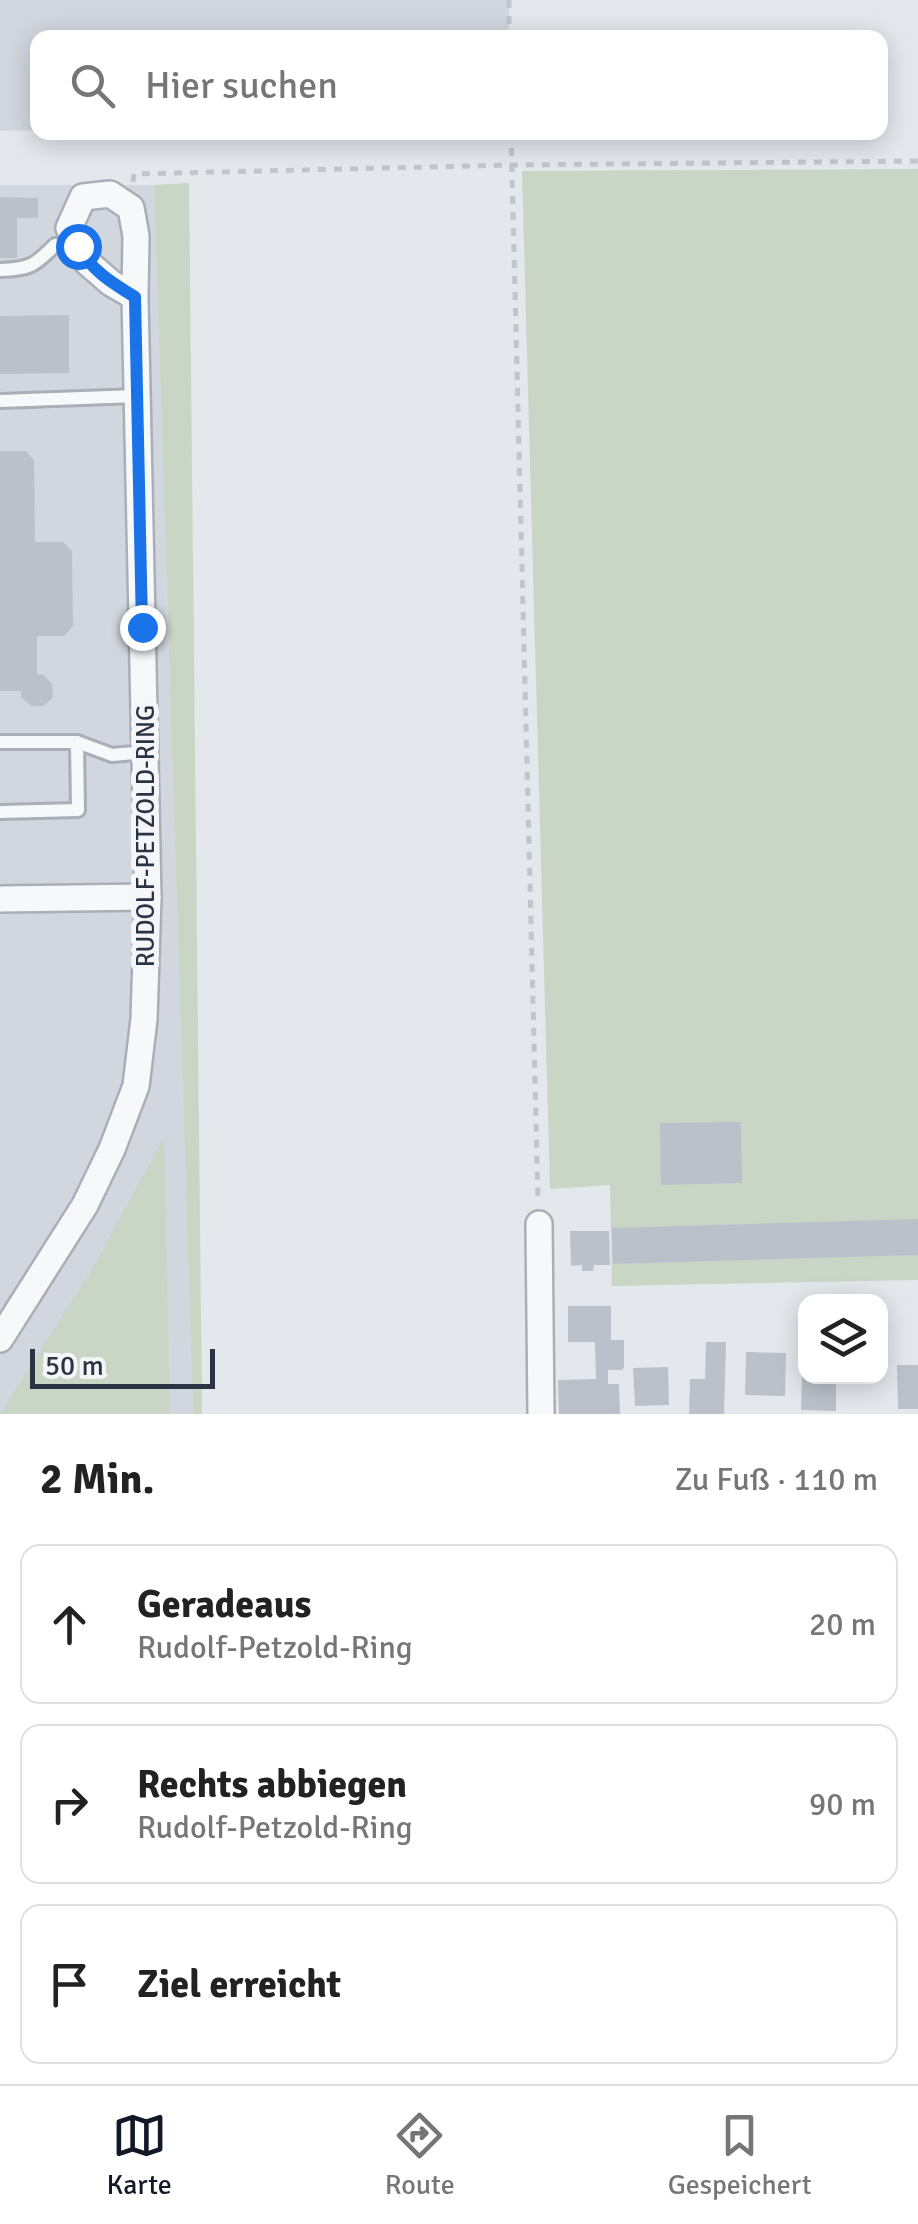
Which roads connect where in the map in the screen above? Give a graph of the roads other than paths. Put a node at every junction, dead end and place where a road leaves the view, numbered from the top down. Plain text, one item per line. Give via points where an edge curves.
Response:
1 (78, 246) junction
2 (0, 270) edge
3 (135, 297) junction
4 (137, 396) junction
5 (0, 401) edge
6 (0, 742) edge
7 (77, 742) junction
8 (145, 752) junction
9 (0, 812) edge
10 (148, 897) junction
11 (0, 900) edge
12 (538, 1224) road end
13 (0, 1339) edge
14 (541, 1414) edge

1 - 2 lane via 55,245 25,270
1 - 3 street via 88,263
1 - 3 street, RUDOLF-PETZOLD-RING via 70,228 82,197 110,194 131,208
3 - 4 street, RUDOLF-PETZOLD-RING
4 - 5 lane
4 - 8 street, RUDOLF-PETZOLD-RING
6 - 7 lane
7 - 8 lane via 112,755
7 - 9 lane via 78,810
8 - 10 street, RUDOLF-PETZOLD-RING
10 - 11 street
10 - 13 street, RUDOLF-PETZOLD-RING via 136,1086 84,1205
12 - 14 street

